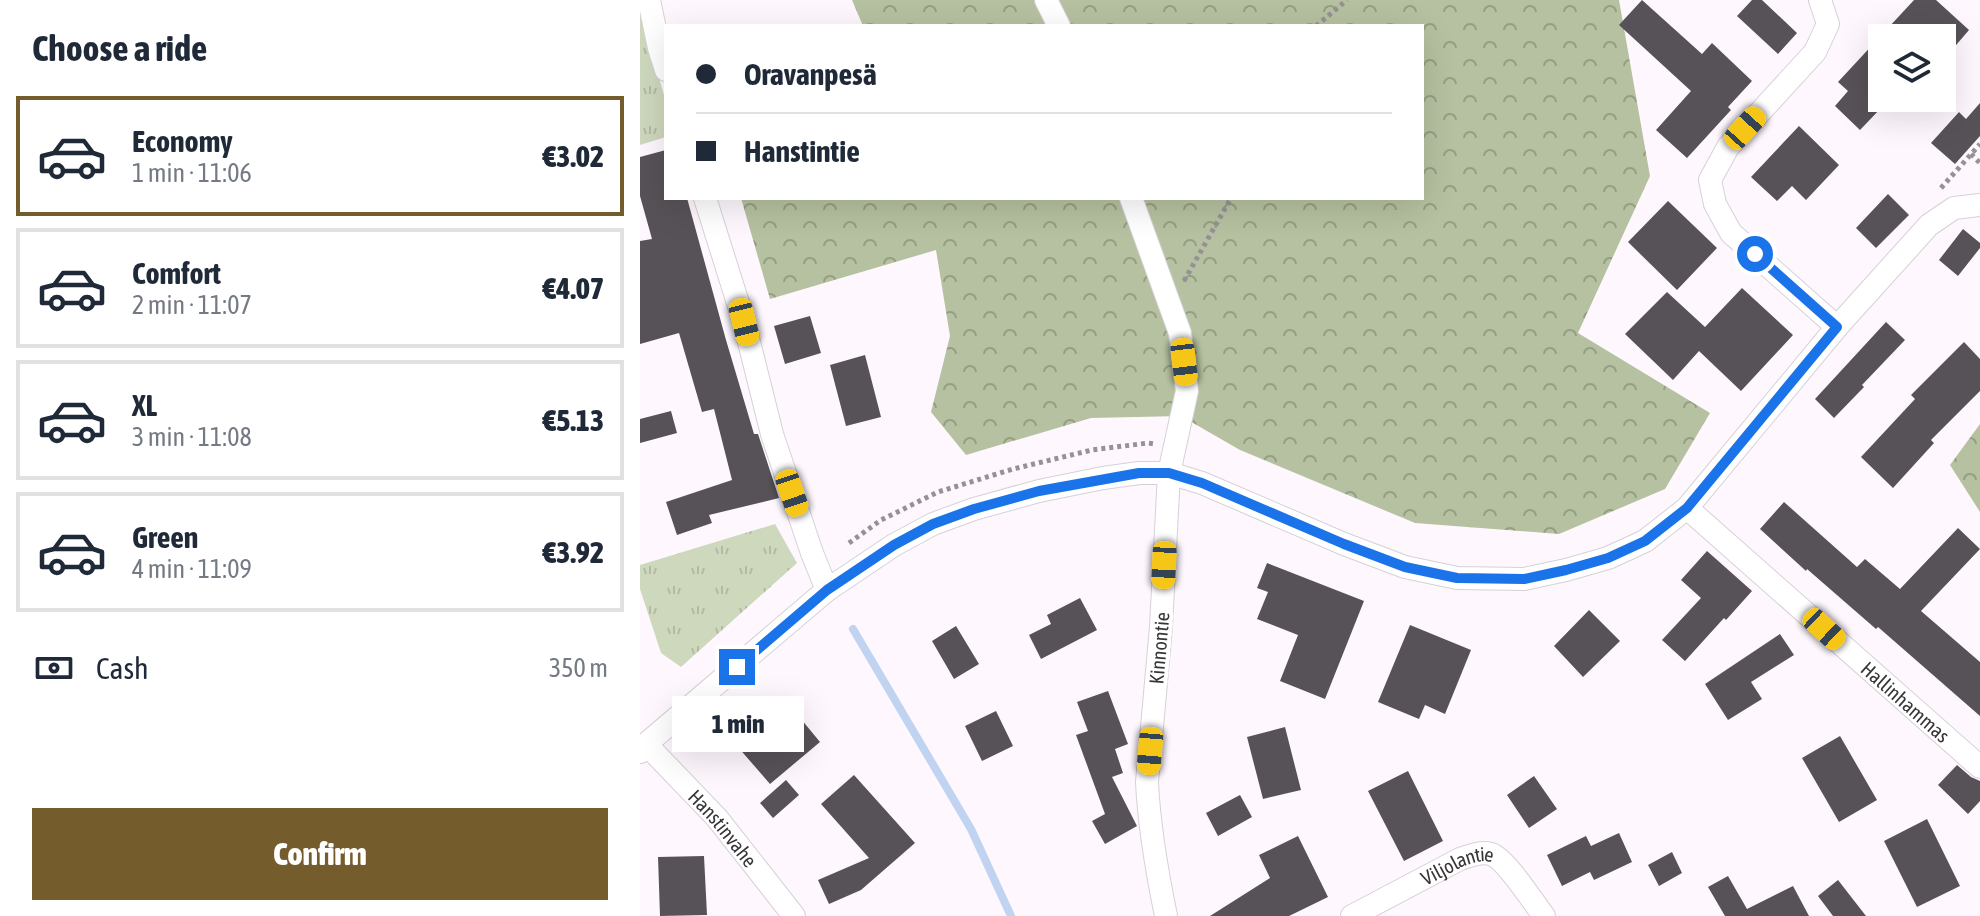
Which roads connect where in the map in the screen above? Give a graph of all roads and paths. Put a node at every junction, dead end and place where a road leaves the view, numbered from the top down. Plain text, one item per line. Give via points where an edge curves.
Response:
1 (649, 0) edge
2 (1046, 0) edge
3 (1347, 0) edge
4 (1820, 0) edge
5 (1058, 24) edge
6 (1318, 24) edge
7 (664, 64) edge
8 (1980, 144) edge
9 (1980, 163) edge
10 (706, 200) edge
11 (1132, 200) edge
12 (1230, 200) edge
13 (1980, 205) edge
14 (1169, 298) junction
15 (1837, 327) junction
16 (1169, 473) junction
17 (1687, 508) junction
18 (827, 590) junction
19 (643, 748) edge
20 (1980, 767) edge
21 (794, 916) edge
22 (1166, 916) edge
23 (1352, 916) edge
24 (1544, 916) edge

1 - 7 street
2 - 5 street
3 - 6 path
4 - 15 street via 1828,24 1815,52 1728,147 1710,180 1715,204 1731,233
8 - 9 path via 1971,154
10 - 18 street via 772,434
11 - 14 street, Kinnontie
12 - 14 path via 1180,289
13 - 15 street via 1954,208 1929,225
14 - 16 street, Kinnontie via 1180,333 1187,391
15 - 17 street
16 - 17 street via 1405,567 1457,578 1524,579 1608,558 1645,541
16 - 18 street via 1103,478 974,509 894,545
16 - 22 street, Kinnontie via 1147,782
17 - 20 street, Hallinhammas
18 - 19 street
19 - 21 street, Hanstinvahe via 717,818
23 - 24 street, Viljolantie via 1460,859 1490,854 1503,862

